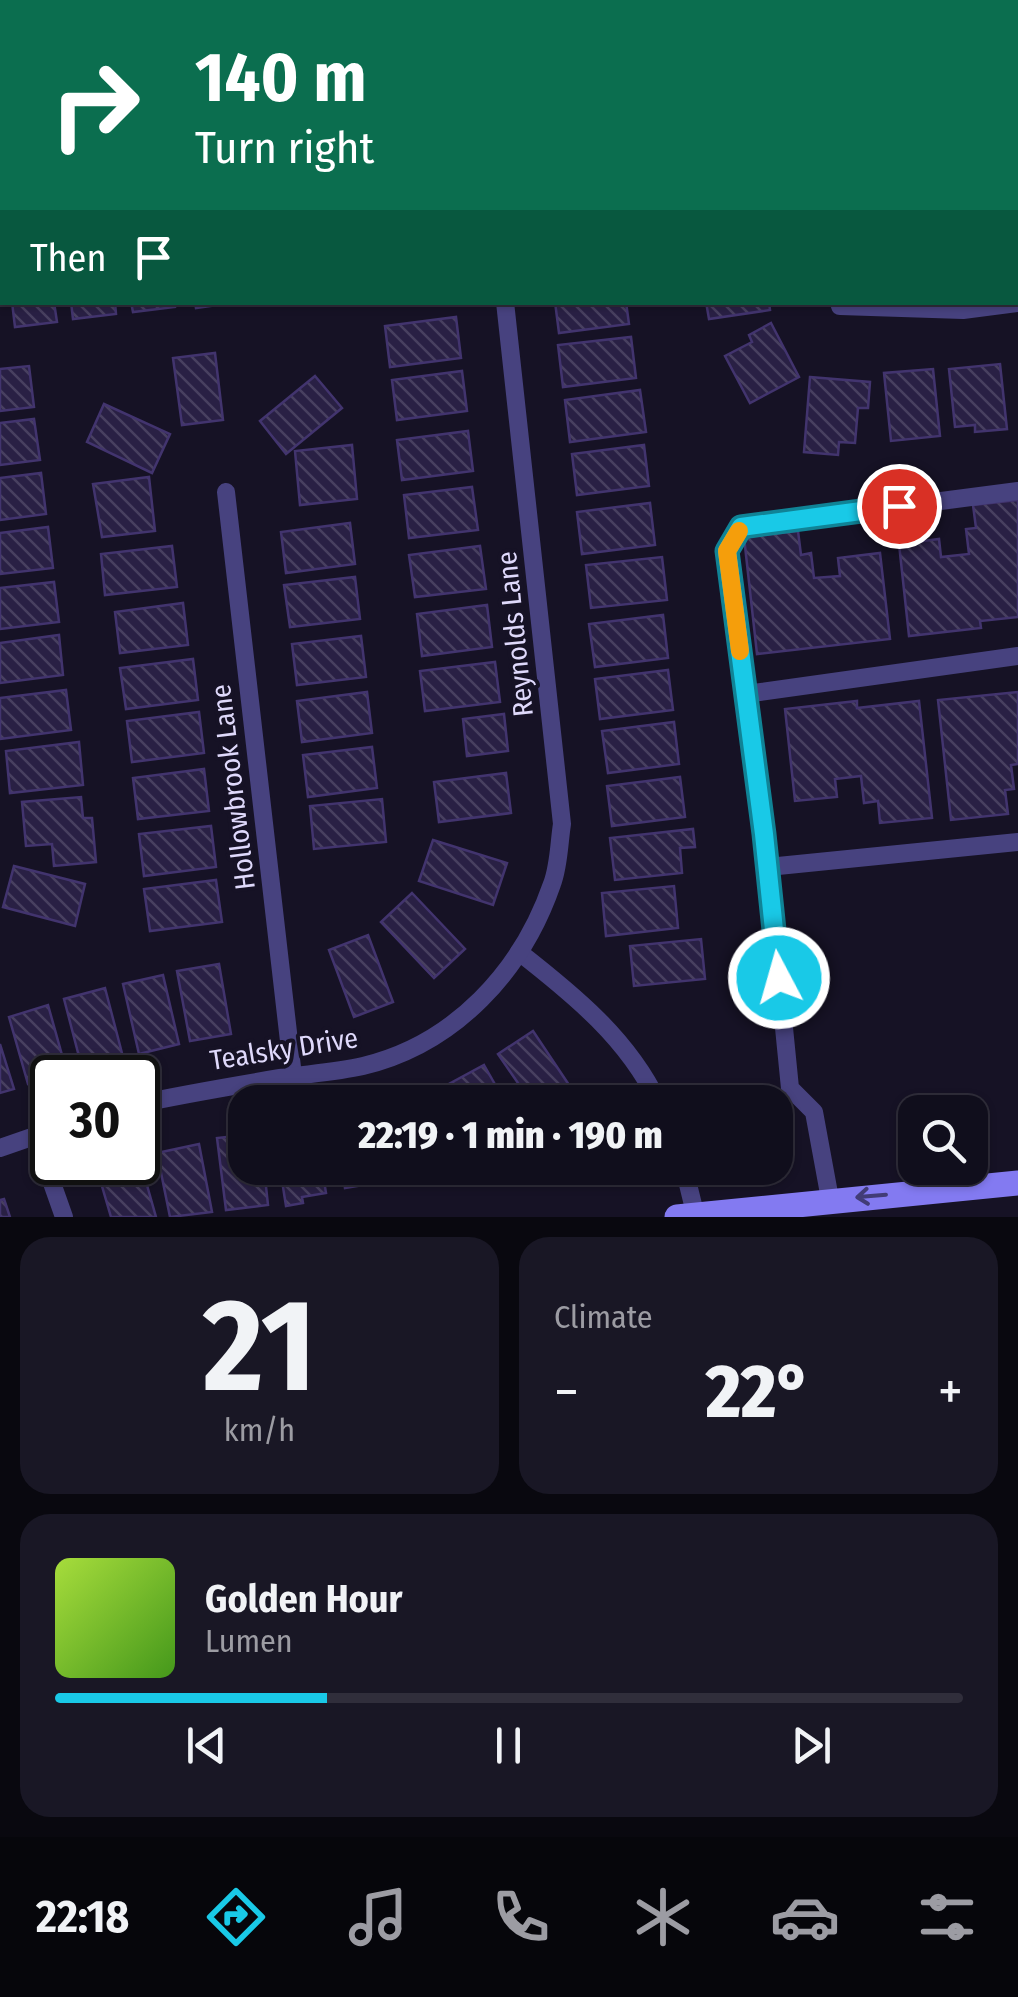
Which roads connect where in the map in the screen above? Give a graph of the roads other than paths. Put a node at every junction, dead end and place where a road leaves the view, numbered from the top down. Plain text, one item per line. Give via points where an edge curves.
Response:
1 (505, 305) edge
2 (860, 305) edge
3 (1009, 305) edge
4 (1018, 491) edge
5 (226, 492) dead end
6 (1018, 656) edge
7 (746, 694) junction
8 (1018, 842) edge
9 (768, 867) junction
10 (519, 952) junction
11 (293, 1076) junction
12 (650, 1085) edge
13 (160, 1100) edge
14 (30, 1137) edge
15 (0, 1148) edge
16 (1018, 1183) edge
17 (56, 1185) edge
18 (686, 1185) edge
19 (830, 1199) junction
20 (690, 1216) edge
21 (64, 1217) edge

1 - 10 street, Reynolds Lane via 562,824 554,880
2 - 3 street
4 - 7 street via 741,527 727,551
5 - 11 street, Hollowbrook Lane
6 - 7 street
7 - 9 street
8 - 9 street
9 - 19 street via 790,1088 814,1112
10 - 11 street, Tealsky Drive via 456,1024 365,1065
10 - 12 street via 604,1026
11 - 13 street, Tealsky Drive
14 - 15 street
16 -> 19 main road
17 - 21 street
18 - 20 street
19 - 20 main road

